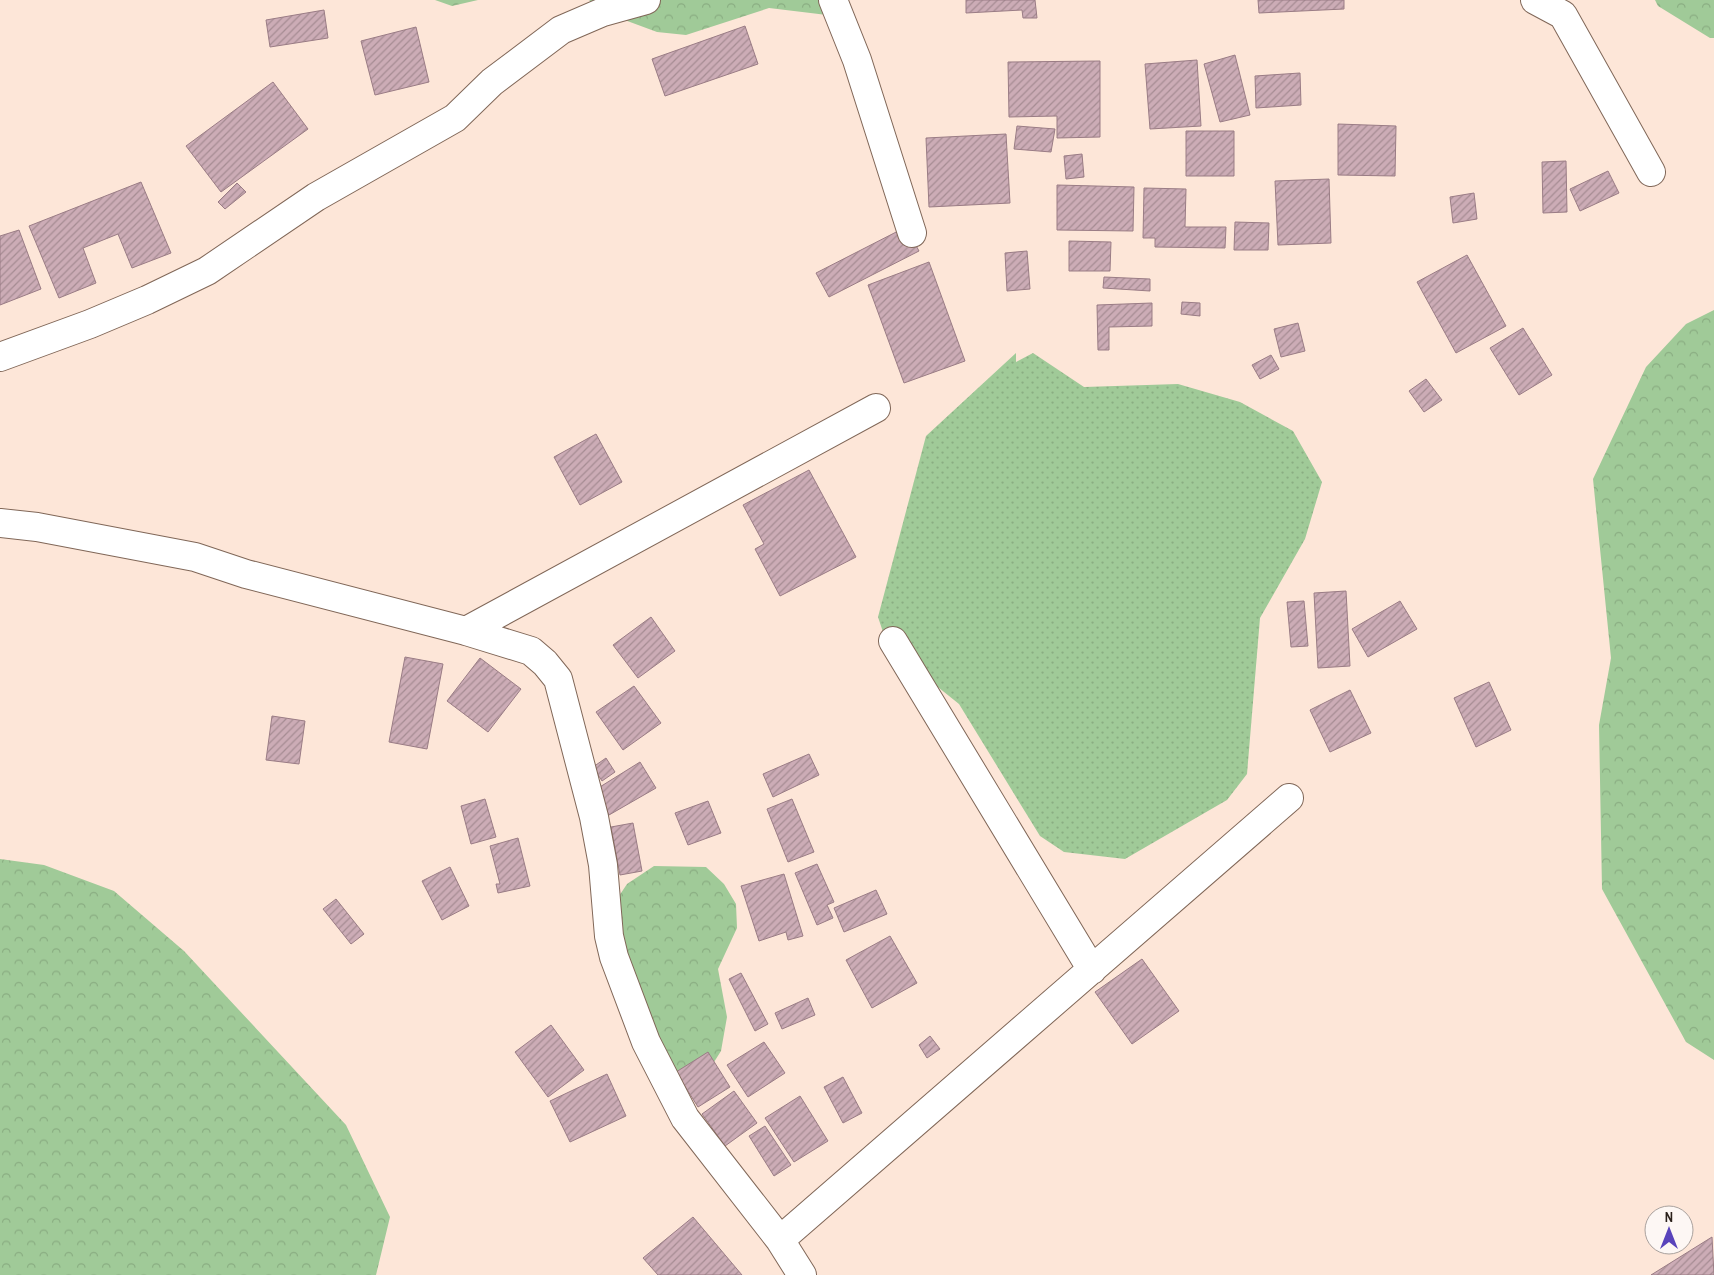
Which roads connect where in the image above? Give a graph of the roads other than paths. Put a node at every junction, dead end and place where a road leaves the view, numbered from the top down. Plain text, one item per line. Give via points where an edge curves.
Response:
1 (646, 0) edge
2 (833, 0) edge
3 (1535, 0) edge
4 (1651, 172) dead end
5 (912, 233) dead end
6 (0, 356) edge
7 (876, 408) dead end
8 (0, 523) edge
9 (466, 631) junction
10 (893, 641) dead end
11 (1289, 798) dead end
12 (1092, 970) junction
13 (780, 1240) junction
14 (802, 1275) edge

1 - 6 street via 603,12 561,30 492,82 454,118 316,197 207,271 90,324
2 - 5 street via 857,60
3 - 4 street via 1564,15
7 - 9 street
8 - 9 street via 195,557 246,574
9 - 13 street via 531,651 546,662 558,679 594,817 614,957 646,1042 685,1118
10 - 12 street
11 - 12 street
12 - 13 street
13 - 14 street

